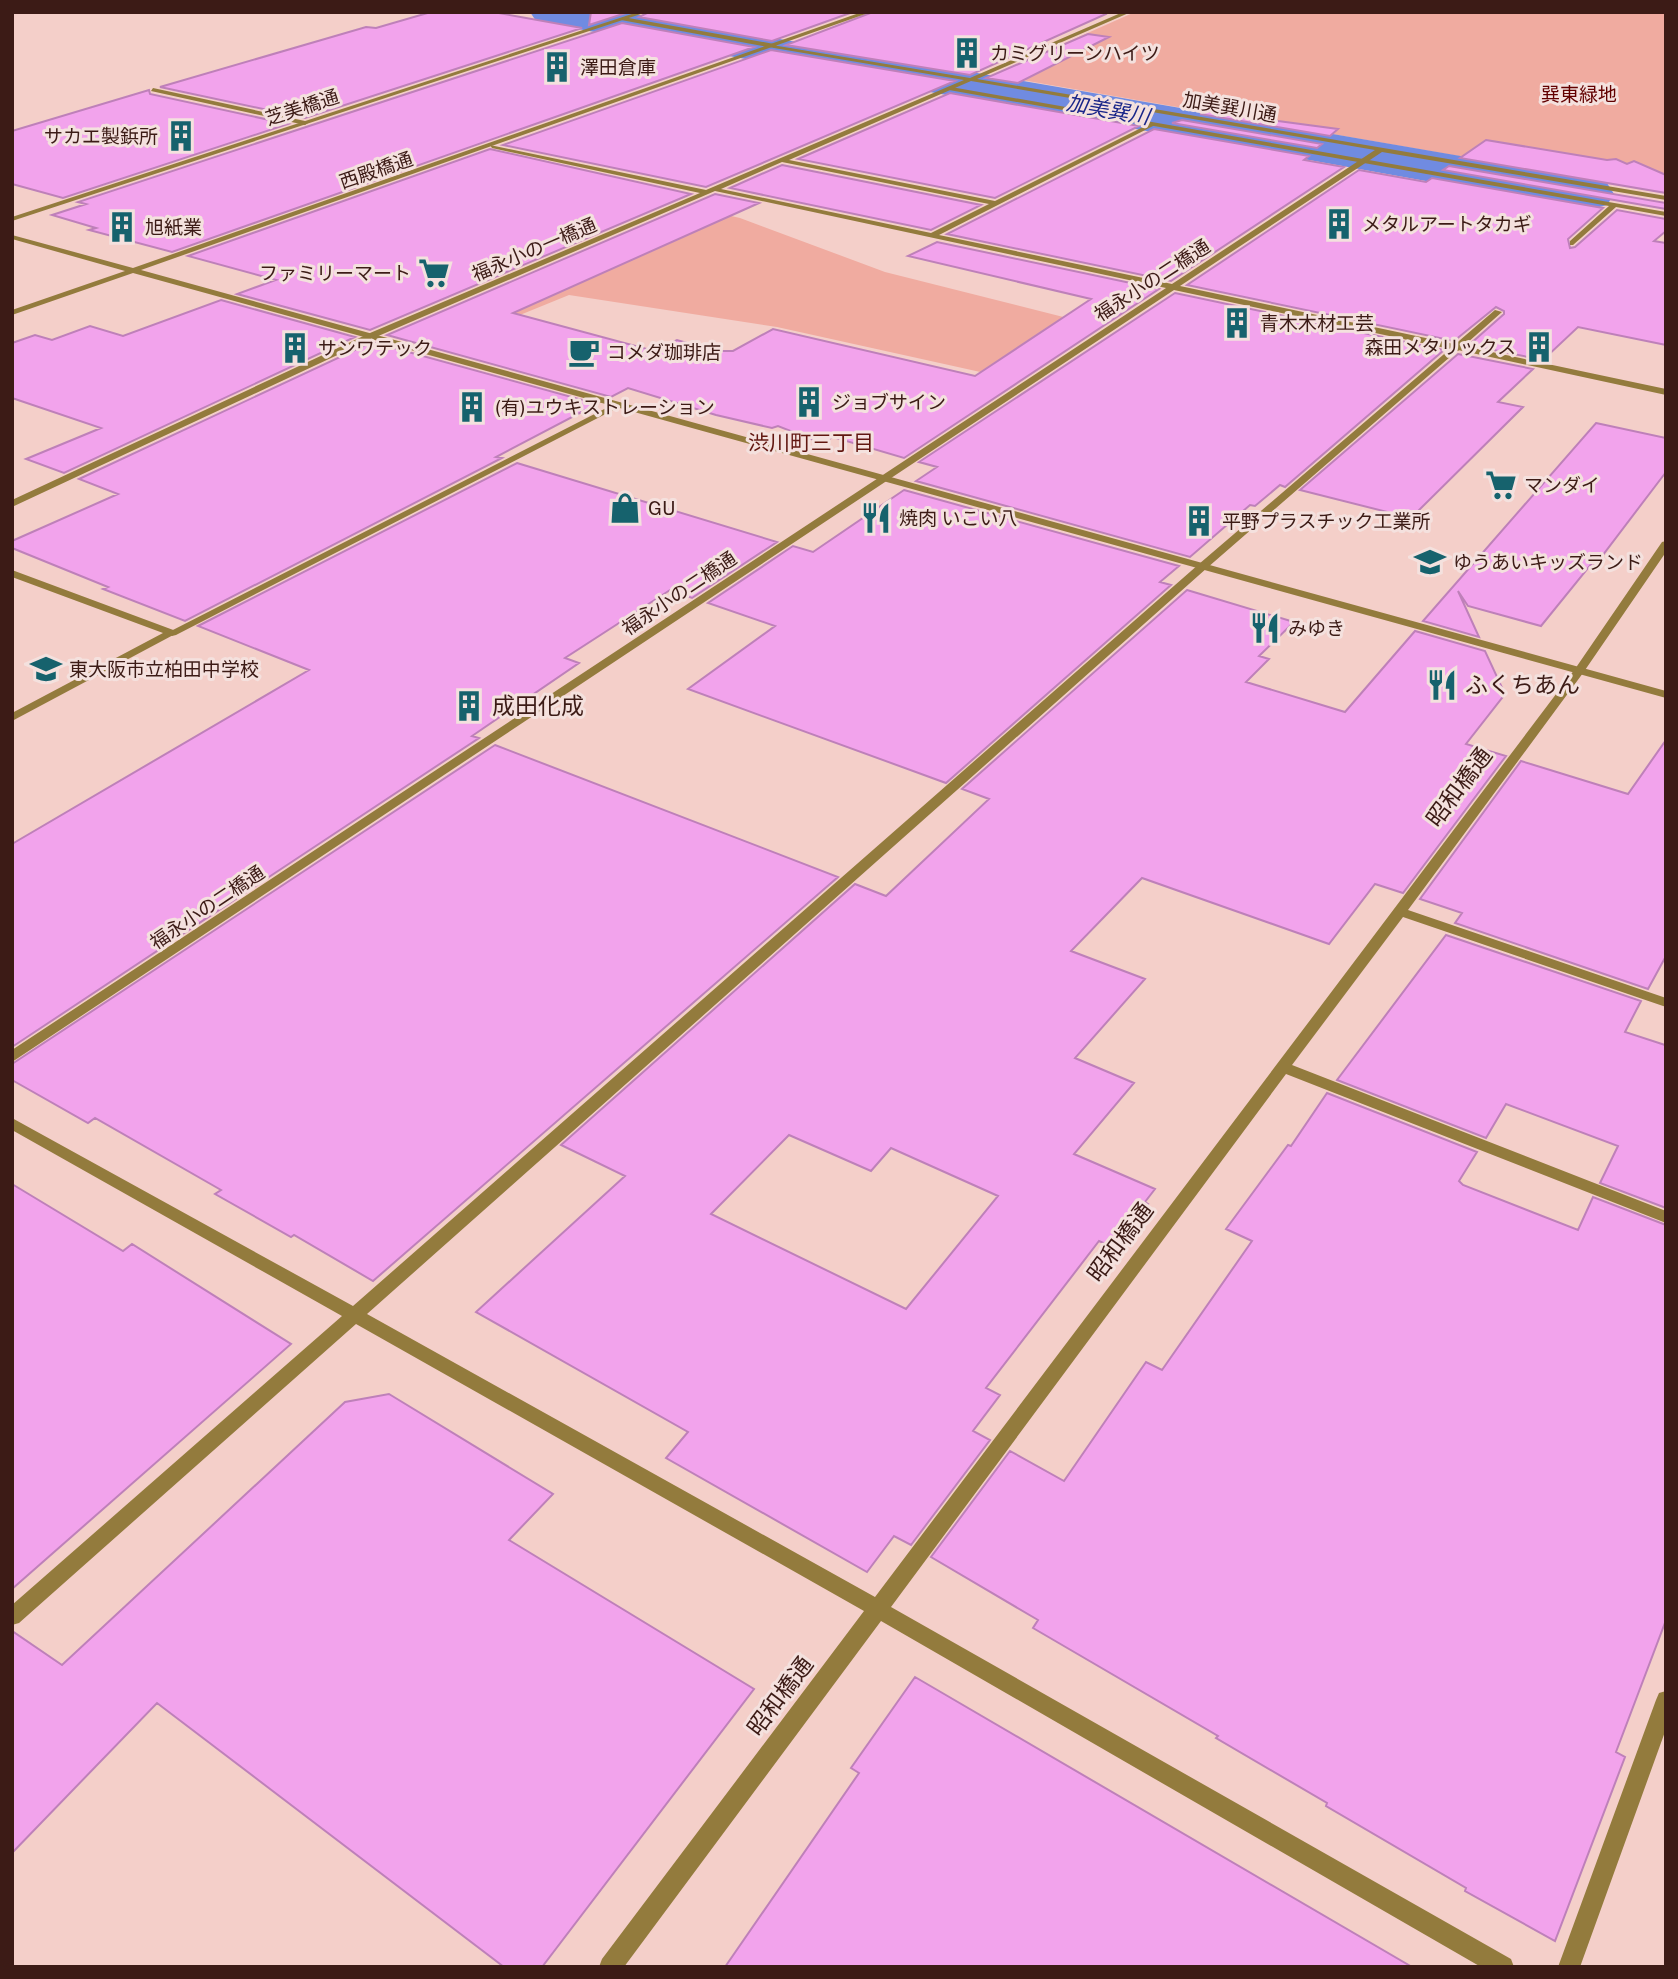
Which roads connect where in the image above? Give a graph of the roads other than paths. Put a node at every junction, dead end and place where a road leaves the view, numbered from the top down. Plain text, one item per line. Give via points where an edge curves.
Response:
1 (644, 12) edge
2 (868, 12) edge
3 (1128, 12) edge
4 (621, 20) junction
5 (774, 46) junction
6 (970, 81) junction
7 (953, 88) junction
8 (153, 90) dead end
9 (304, 123) junction
10 (1153, 124) junction
11 (492, 146) junction
12 (1380, 149) junction
13 (781, 160) junction
14 (1364, 161) junction
15 (710, 191) junction
16 (1666, 198) edge
17 (995, 203) junction
18 (1614, 205) junction
19 (1666, 214) edge
20 (12, 219) edge
21 (931, 236) junction
22 (12, 237) edge
23 (1573, 243) dead end
24 (131, 271) junction
25 (1171, 288) junction
26 (1498, 312) dead end
27 (12, 313) edge
28 (373, 335) junction
29 (1455, 349) junction
30 (1666, 392) edge
31 (621, 404) junction
32 (885, 477) junction
33 (12, 503) edge
34 (1666, 544) edge
35 (1203, 566) junction
36 (12, 573) edge
37 (172, 633) junction
38 (1578, 671) junction
39 (1666, 695) edge
40 (12, 718) edge
41 (1399, 911) junction
42 (1666, 1003) edge
43 (12, 1057) edge
44 (1283, 1067) junction
45 (12, 1123) edge
46 (1666, 1217) edge
47 (355, 1314) junction
48 (878, 1608) junction
49 (12, 1617) edge
50 (1666, 1700) edge
51 (610, 1967) edge
52 (1503, 1967) edge
53 (1569, 1967) edge

1 - 4 street
2 - 5 street, 西殿橋通
3 - 6 street
4 - 5 street, 加美巽川通
4 - 9 street, 芝美橋通
5 - 6 street, 加美巽川通
5 - 11 street, 西殿橋通
6 - 7 street, 福永小の一橋通
6 - 12 street, 加美巽川通
7 - 10 street
7 - 13 street, 福永小の一橋通
8 - 9 street
9 - 20 street, 芝美橋通
10 - 14 street
10 - 17 street
11 - 15 street
11 - 24 street, 西殿橋通
12 - 14 street, 福永小の二橋通
12 - 16 street, 加美巽川通
13 - 15 street, 福永小の一橋通
13 - 17 street
14 - 18 street
14 - 25 street, 福永小の二橋通
15 - 21 street
15 - 28 street, 福永小の一橋通
17 - 21 street
18 - 19 street
18 - 23 street
21 - 25 street
22 - 24 street
24 - 27 street, 西殿橋通
24 - 28 street
25 - 29 street
25 - 32 street, 福永小の二橋通
26 - 29 street
28 - 31 street
28 - 33 street, 福永小の一橋通
29 - 30 street
29 - 35 street
31 - 32 street
31 - 37 street
32 - 35 street
32 - 43 street, 福永小の二橋通
34 - 38 street, 昭和橋通
35 - 38 street
35 - 47 street
36 - 37 street
37 - 40 street
38 - 39 street
38 - 41 street, 昭和橋通
41 - 42 street
41 - 44 street, 昭和橋通
44 - 46 street
44 - 48 street, 昭和橋通
45 - 47 street
47 - 48 street
47 - 49 street
48 - 51 street, 昭和橋通
48 - 52 street
50 - 53 street

